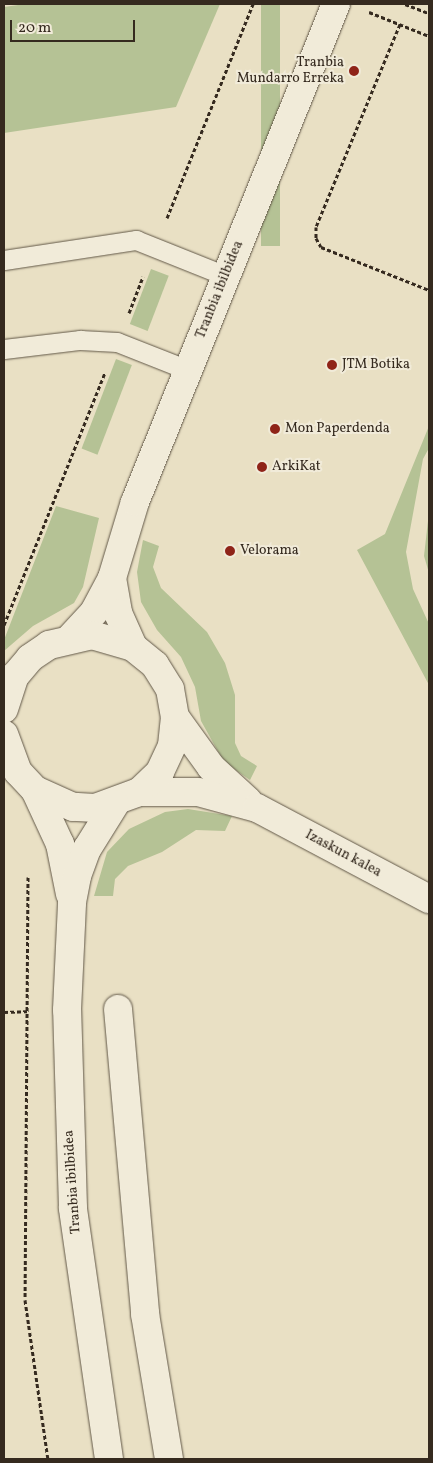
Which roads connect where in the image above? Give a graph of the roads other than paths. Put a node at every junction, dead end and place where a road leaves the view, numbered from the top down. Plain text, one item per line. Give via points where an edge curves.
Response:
1 (348, 6) edge
2 (4, 260) edge
3 (226, 276) junction
4 (4, 349) edge
5 (188, 370) junction
6 (112, 578) junction
7 (71, 637) junction
8 (133, 646) junction
9 (13, 671) edge
10 (4, 709) edge
11 (175, 718) junction
12 (4, 734) edge
13 (36, 790) junction
14 (140, 792) junction
15 (115, 804) junction
16 (257, 808) junction
17 (429, 899) edge
18 (72, 902) junction
19 (118, 1009) dead end
20 (109, 1459) edge
21 (169, 1459) edge

1 - 3 main road, Tranbia ibilbidea
2 - 3 lane via 136,240
3 - 5 main road, Tranbia ibilbidea
4 - 5 lane via 80,340 117,342
5 - 6 main road, Tranbia ibilbidea via 127,525
6 - 7 main road, Tranbia ibilbidea via 94,612
6 - 8 main road, Tranbia ibilbidea via 118,613
7 - 8 main road, Tranbia ibilbidea via 113,638
7 - 9 main road, Tranbia ibilbidea via 49,645
8 - 11 main road, Tranbia ibilbidea via 155,665 165,681
9 - 10 main road, Tranbia ibilbidea via 15,676
11 - 14 main road, Tranbia ibilbidea via 172,746 160,772
11 - 16 main road, Izaskun kalea via 211,768
12 - 13 main road, Tranbia ibilbidea via 18,772
13 - 15 main road, Tranbia ibilbidea via 73,807
13 - 18 main road, Tranbia ibilbidea via 60,844
14 - 15 main road, Tranbia ibilbidea
14 - 16 main road, Izaskun kalea via 198,792
15 - 18 main road, Tranbia ibilbidea via 87,849
16 - 17 main road, Izaskun kalea
18 - 20 main road, Tranbia ibilbidea via 66,1010 73,1208
19 - 21 main road via 145,1314

